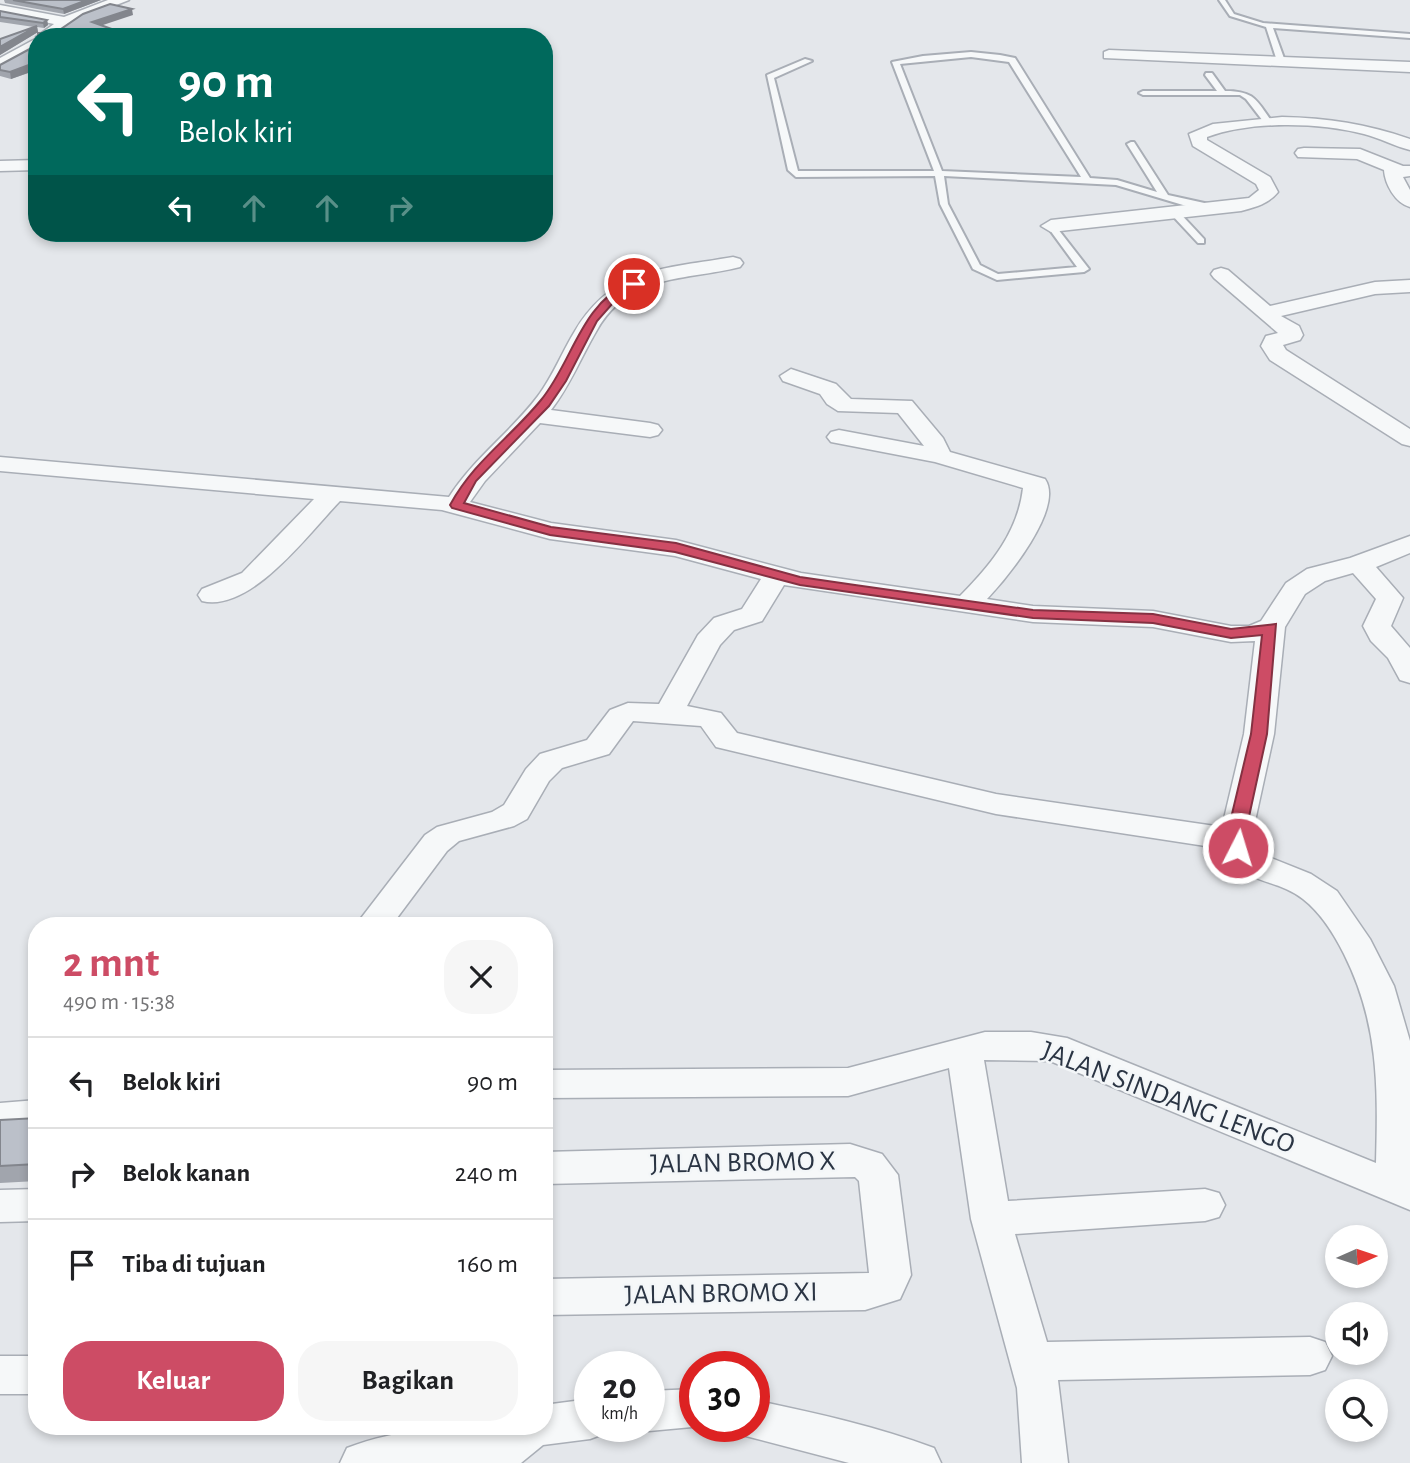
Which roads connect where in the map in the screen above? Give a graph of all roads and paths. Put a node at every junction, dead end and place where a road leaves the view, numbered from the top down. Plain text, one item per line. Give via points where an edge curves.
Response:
1 (122, 0) edge
2 (1222, 0) edge
3 (49, 2) edge
4 (0, 9) edge
5 (21, 12) junction
6 (66, 22) junction
7 (1269, 25) junction
8 (57, 28) edge
9 (1410, 36) edge
10 (1191, 38) dead end
11 (1310, 44) dead end
12 (28, 54) edge
13 (1110, 55) dead end
14 (1196, 59) junction
15 (808, 61) dead end
16 (1314, 62) junction
17 (0, 65) edge
18 (1410, 67) edge
19 (1283, 68) junction
20 (1209, 75) dead end
21 (1221, 92) junction
22 (1143, 93) dead end
23 (1269, 123) junction
24 (1131, 144) dead end
25 (1410, 145) edge
26 (1304, 153) dead end
27 (28, 165) edge
28 (0, 166) edge
29 (1403, 170) edge
30 (939, 173) junction
31 (1087, 180) junction
32 (1410, 201) edge
33 (1170, 204) junction
34 (1051, 226) joint
35 (1201, 241) dead end
36 (733, 263) dead end
37 (1221, 274) dead end
38 (1410, 286) edge
39 (1268, 313) junction
40 (791, 376) dead end
41 (534, 415) junction
42 (650, 430) dead end
43 (839, 437) dead end
44 (1410, 439) edge
45 (939, 456) junction
46 (0, 464) edge
47 (333, 494) junction
48 (456, 505) junction
49 (1410, 544) edge
50 (1359, 564) junction
51 (777, 574) junction
52 (211, 595) dead end
53 (967, 604) junction
54 (1270, 627) junction
55 (1410, 674) edge
56 (669, 713) junction
57 (1237, 840) junction
58 (379, 917) edge
59 (964, 1049) junction
60 (553, 1084) edge
61 (28, 1116) edge
62 (0, 1118) edge
63 (553, 1168) edge
64 (1402, 1190) edge
65 (28, 1205) edge
66 (1205, 1205) dead end
67 (0, 1206) edge
68 (991, 1219) junction
69 (890, 1275) joint
70 (553, 1297) edge
71 (1310, 1356) dead end
72 (1033, 1361) junction
73 (28, 1374) edge
74 (0, 1376) edge
75 (574, 1421) edge
76 (553, 1424) edge
77 (770, 1424) edge
78 (495, 1435) edge
79 (524, 1435) edge
80 (363, 1463) edge
81 (484, 1463) edge
82 (918, 1463) edge
83 (1045, 1463) edge

1 - 6 street
2 - 7 lane via 1232,15
3 - 5 street
4 - 5 street
5 - 6 street
6 - 8 street
7 - 9 lane
7 - 19 lane
10 - 14 street
11 - 16 street
12 - 17 street
13 - 14 street
14 - 19 street
15 - 30 lane via 770,76 792,170 810,176
16 - 18 street
16 - 19 street
20 - 21 lane
21 - 22 lane
21 - 23 lane via 1249,97
23 - 25 street via 1353,127
23 - 33 street via 1218,126 1198,134 1206,149 1268,187 1265,198 1216,206
24 - 33 lane
26 - 29 street via 1360,154
27 - 28 street
29 - 32 street via 1392,172
30 - 31 lane
30 - 31 lane via 896,62 950,57 1012,60
30 - 34 lane via 944,204 976,267 988,275 1084,269
31 - 33 lane via 1117,183
33 - 34 street
33 - 35 lane
36 - 41 street via 658,278 617,292 592,319 560,381
37 - 39 street
38 - 39 street via 1375,288
39 - 44 street via 1292,335 1274,341 1278,355
40 - 45 street via 828,389 846,406 904,407 935,443
41 - 42 street
41 - 48 street via 471,480
43 - 45 street
45 - 53 street via 1036,484 1031,512 1012,552
46 - 47 street
47 - 48 street
47 - 52 street via 251,579
48 - 51 street via 550,531 676,548
49 - 50 street
50 - 54 street via 1304,583
50 - 55 street via 1390,598 1377,626
51 - 53 street
51 - 56 street via 752,615 724,624 708,641
53 - 54 street via 1033,614 1153,619 1231,634 1252,634
54 - 57 street via 1259,734
56 - 57 street via 711,719 727,740 996,804
56 - 58 street via 640,710 620,716 598,747 551,761 516,812 448,834 424,855
57 - 64 street via 1245,860 1308,884 1325,900 1356,945 1385,1006 1392,1041
59 - 60 street, JALAN SINDANG LENGO via 848,1082
59 - 64 street, JALAN SINDANG LENGO via 1054,1048
59 - 68 street
61 - 62 street
63 - 69 street, JALAN BROMO X via 850,1160 868,1165 878,1175
65 - 67 street
66 - 68 street
68 - 72 street
69 - 70 street, JALAN BROMO XI via 885,1286 865,1292
71 - 72 street
72 - 83 street
73 - 74 street
75 - 76 street
77 - 82 street
78 - 80 street
79 - 81 street

